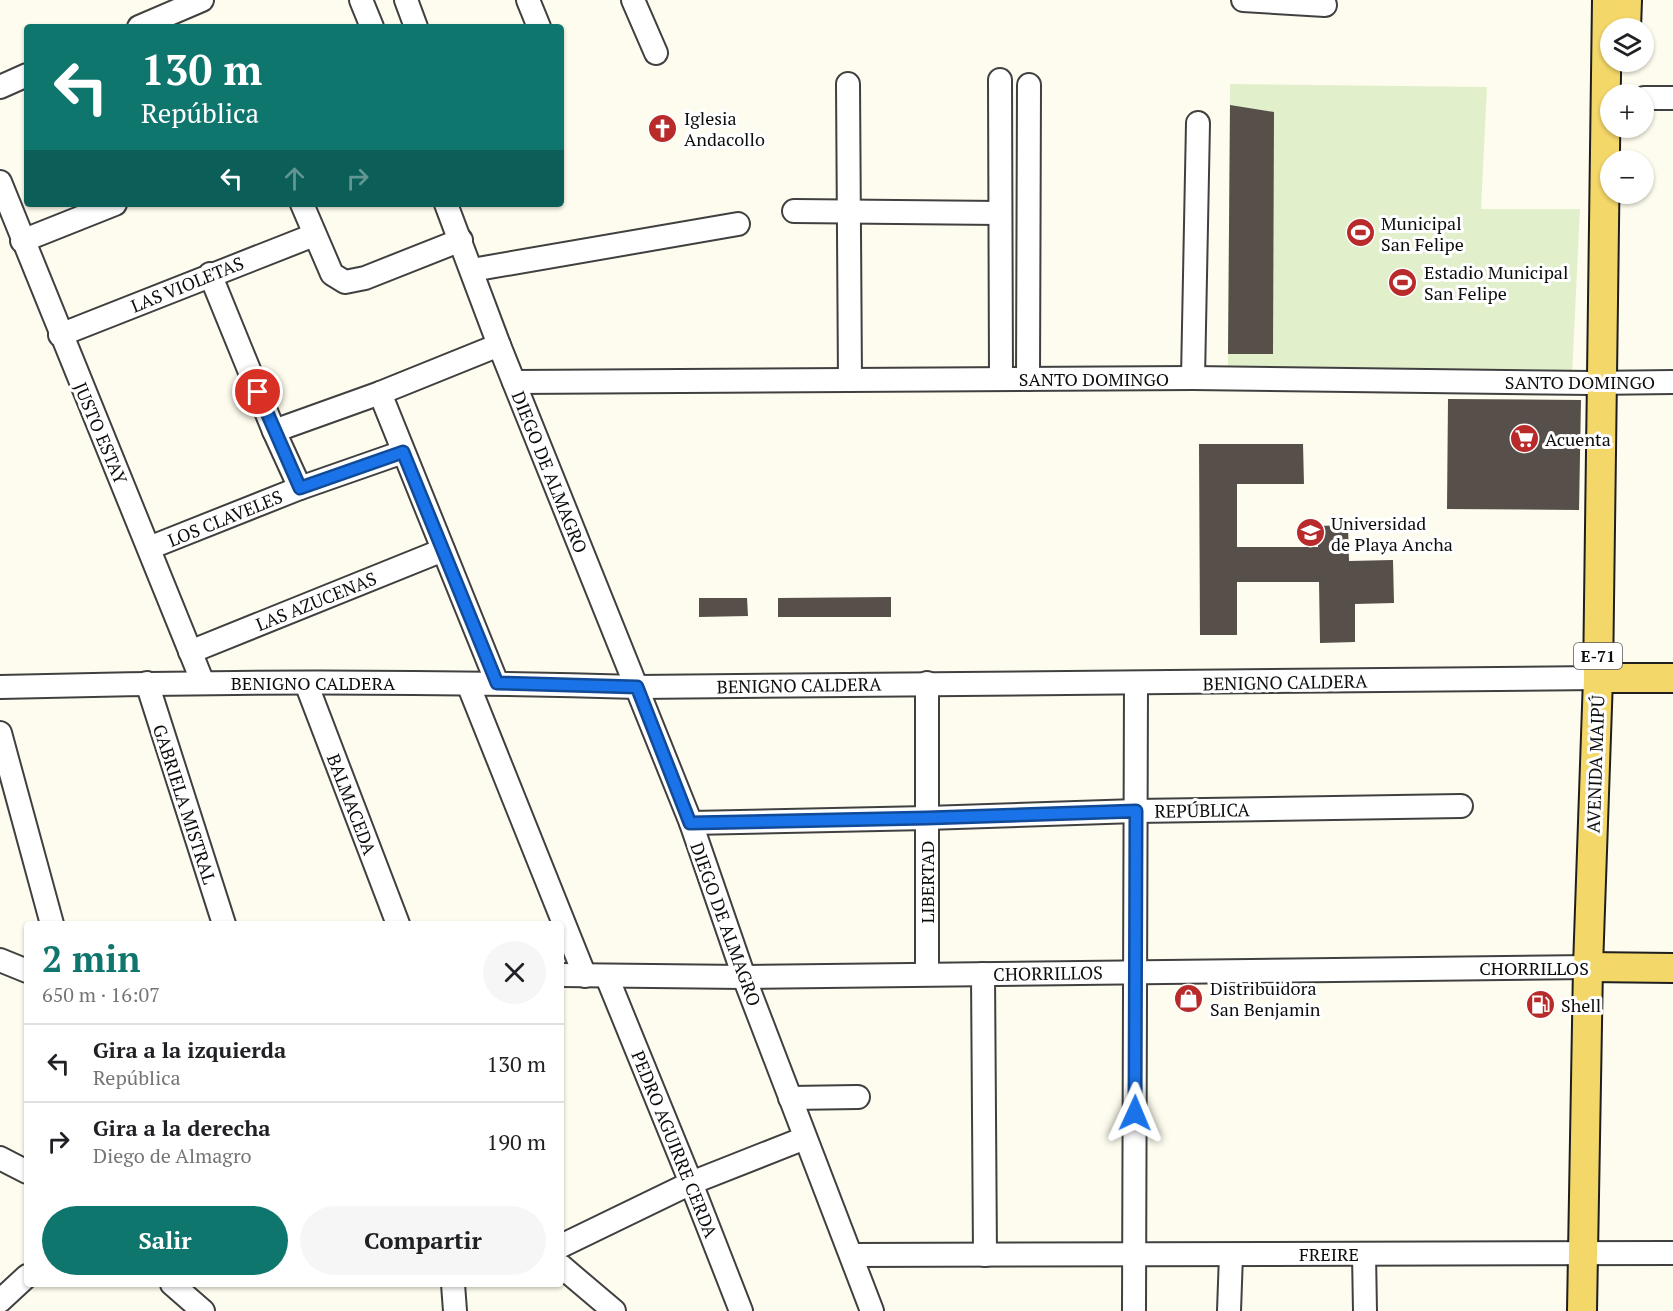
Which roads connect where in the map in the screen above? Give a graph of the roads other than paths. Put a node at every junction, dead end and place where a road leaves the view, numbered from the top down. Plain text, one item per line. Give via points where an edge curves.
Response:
1 (202, 0) edge
2 (361, 0) edge
3 (406, 0) edge
4 (528, 0) edge
5 (633, 0) edge
6 (1243, 0) edge
7 (1607, 0) edge
8 (1627, 0) edge
9 (1325, 5) dead end
10 (1626, 18) edge
11 (145, 24) edge
12 (371, 24) edge
13 (415, 24) edge
14 (538, 24) edge
15 (656, 52) dead end
16 (24, 76) edge
17 (1000, 80) dead end
18 (848, 84) dead end
19 (1613, 84) edge
20 (1029, 85) dead end
21 (0, 87) edge
22 (1654, 98) edge
23 (1673, 98) edge
24 (1198, 123) dead end
25 (1614, 138) edge
26 (0, 182) edge
27 (1623, 204) edge
28 (107, 207) edge
29 (303, 207) edge
30 (447, 207) edge
31 (794, 211) dead end
32 (850, 211) junction
33 (1000, 213) junction
34 (738, 224) dead end
35 (314, 235) junction
36 (461, 240) junction
37 (22, 241) junction
38 (472, 270) junction
39 (210, 274) junction
40 (60, 335) junction
41 (499, 345) junction
42 (1193, 378) junction
43 (1001, 379) junction
44 (1028, 379) junction
45 (850, 380) junction
46 (514, 382) junction
47 (1673, 382) edge
48 (1611, 383) junction
49 (380, 393) junction
50 (274, 431) junction
51 (403, 452) junction
52 (300, 488) junction
53 (149, 548) junction
54 (443, 549) junction
55 (190, 652) junction
56 (1607, 678) junction
57 (1673, 678) edge
58 (147, 683) junction
59 (203, 683) junction
60 (306, 683) junction
61 (497, 683) junction
62 (927, 683) junction
63 (468, 684) junction
64 (1136, 684) junction
65 (0, 687) edge
66 (637, 687) junction
67 (0, 733) edge
68 (1461, 807) dead end
69 (1136, 811) junction
70 (927, 818) junction
71 (690, 823) junction
72 (51, 921) edge
73 (223, 921) edge
74 (397, 921) edge
75 (0, 960) edge
76 (1597, 967) junction
77 (1673, 968) edge
78 (24, 970) edge
79 (1136, 971) junction
80 (927, 974) junction
81 (983, 974) junction
82 (564, 975) edge
83 (596, 976) junction
84 (744, 977) junction
85 (858, 1097) dead end
86 (790, 1098) junction
87 (806, 1138) junction
88 (0, 1158) edge
89 (24, 1170) edge
90 (691, 1183) junction
91 (564, 1245) edge
92 (1673, 1253) edge
93 (1231, 1254) junction
94 (1364, 1254) junction
95 (1592, 1254) junction
96 (985, 1255) junction
97 (1133, 1255) junction
98 (852, 1256) junction
99 (564, 1269) edge
100 (24, 1279) edge
101 (175, 1287) edge
102 (453, 1287) edge
103 (0, 1301) edge
104 (203, 1311) edge
105 (455, 1311) edge
106 (614, 1311) edge
107 (741, 1311) edge
108 (872, 1311) edge
109 (1134, 1311) edge
110 (1229, 1311) edge
111 (1365, 1311) edge
112 (1582, 1311) edge
113 (1600, 1311) edge

1 - 11 street
2 - 12 street
3 - 13 street
4 - 14 street
5 - 15 street
6 - 9 street
7 - 19 main road, AVENIDA MAIPÚ / E-71
8 - 10 main road
16 - 21 street
17 - 33 street
18 - 32 street
20 - 44 street
22 - 23 street
24 - 42 street
25 - 48 main road, AVENIDA MAIPÚ / E-71
26 - 37 street, JUSTO ESTAY
27 - 48 main road, AVENIDA MAIPÚ / E-71
28 - 37 street
29 - 35 street
30 - 36 street, DIEGO DE ALMAGRO
31 - 32 street
32 - 33 street
32 - 45 street
33 - 43 street
34 - 38 street
35 - 36 street via 332,274 345,282 365,278
35 - 39 street, LAS VIOLETAS
36 - 38 street, DIEGO DE ALMAGRO
37 - 40 street, JUSTO ESTAY
38 - 41 street, DIEGO DE ALMAGRO
39 - 40 street, LAS VIOLETAS
39 - 50 street
40 - 53 street, JUSTO ESTAY
41 - 46 street, DIEGO DE ALMAGRO
41 - 49 street
42 - 44 street, SANTO DOMINGO
42 - 48 street, SANTO DOMINGO
43 - 44 street, SANTO DOMINGO
43 - 45 street, SANTO DOMINGO
45 - 46 street, SANTO DOMINGO
46 - 66 street, DIEGO DE ALMAGRO
47 - 48 street, SANTO DOMINGO
48 - 56 main road, AVENIDA MAIPÚ / E-71
49 - 50 street
49 - 51 street
50 - 52 street
51 - 52 street, LOS CLAVELES
51 - 54 street
52 - 53 street, LOS CLAVELES
53 - 55 street, JUSTO ESTAY
54 - 55 street, LAS AZUCENAS
54 - 61 street
55 - 59 street, JUSTO ESTAY
56 - 57 main road
56 - 64 street, BENIGNO CALDERA
56 - 76 main road, AVENIDA MAIPÚ / E-71
58 - 59 street, BENIGNO CALDERA
58 - 65 street, BENIGNO CALDERA
58 - 73 street, GABRIELA MISTRAL
59 - 60 street, BENIGNO CALDERA
60 - 63 street, BENIGNO CALDERA
60 - 74 street, BALMACEDA
61 - 63 street, BENIGNO CALDERA
61 - 66 street, BENIGNO CALDERA
62 - 64 street, BENIGNO CALDERA
62 - 66 street, BENIGNO CALDERA
62 - 70 street, LIBERTAD
63 - 83 street, PEDRO AGUIRRE CERDA
64 - 69 street
66 - 71 street, DIEGO DE ALMAGRO
67 - 72 street
68 - 69 street, REPÚBLICA
69 - 70 street, REPÚBLICA
69 - 79 street
70 - 71 street, REPÚBLICA
70 - 80 street, LIBERTAD
71 - 84 street, DIEGO DE ALMAGRO
75 - 78 street
76 - 77 main road
76 - 79 street, CHORRILLOS
76 - 95 main road, AVENIDA MAIPÚ / E-71
79 - 81 street, CHORRILLOS
79 - 97 street
80 - 81 street, CHORRILLOS
80 - 84 street, CHORRILLOS
81 - 96 street
82 - 83 street, CHORRILLOS
83 - 84 street, CHORRILLOS
83 - 90 street, PEDRO AGUIRRE CERDA
84 - 86 street, DIEGO DE ALMAGRO
85 - 86 street
86 - 87 street, DIEGO DE ALMAGRO
87 - 90 street
87 - 98 street, DIEGO DE ALMAGRO
88 - 89 street
90 - 91 street
90 - 107 street, PEDRO AGUIRRE CERDA
92 - 95 street, FREIRE
93 - 94 street, FREIRE
93 - 97 street, FREIRE
93 - 110 street
94 - 95 street, FREIRE
94 - 111 street
95 - 112 main road, AVENIDA MAIPÚ / E-71
95 - 113 main road, AVENIDA MAIPÚ / E-71
96 - 97 street, FREIRE
96 - 98 street, FREIRE
97 - 109 street
98 - 108 street, DIEGO DE ALMAGRO
99 - 106 street
100 - 103 street
101 - 104 street
102 - 105 street

